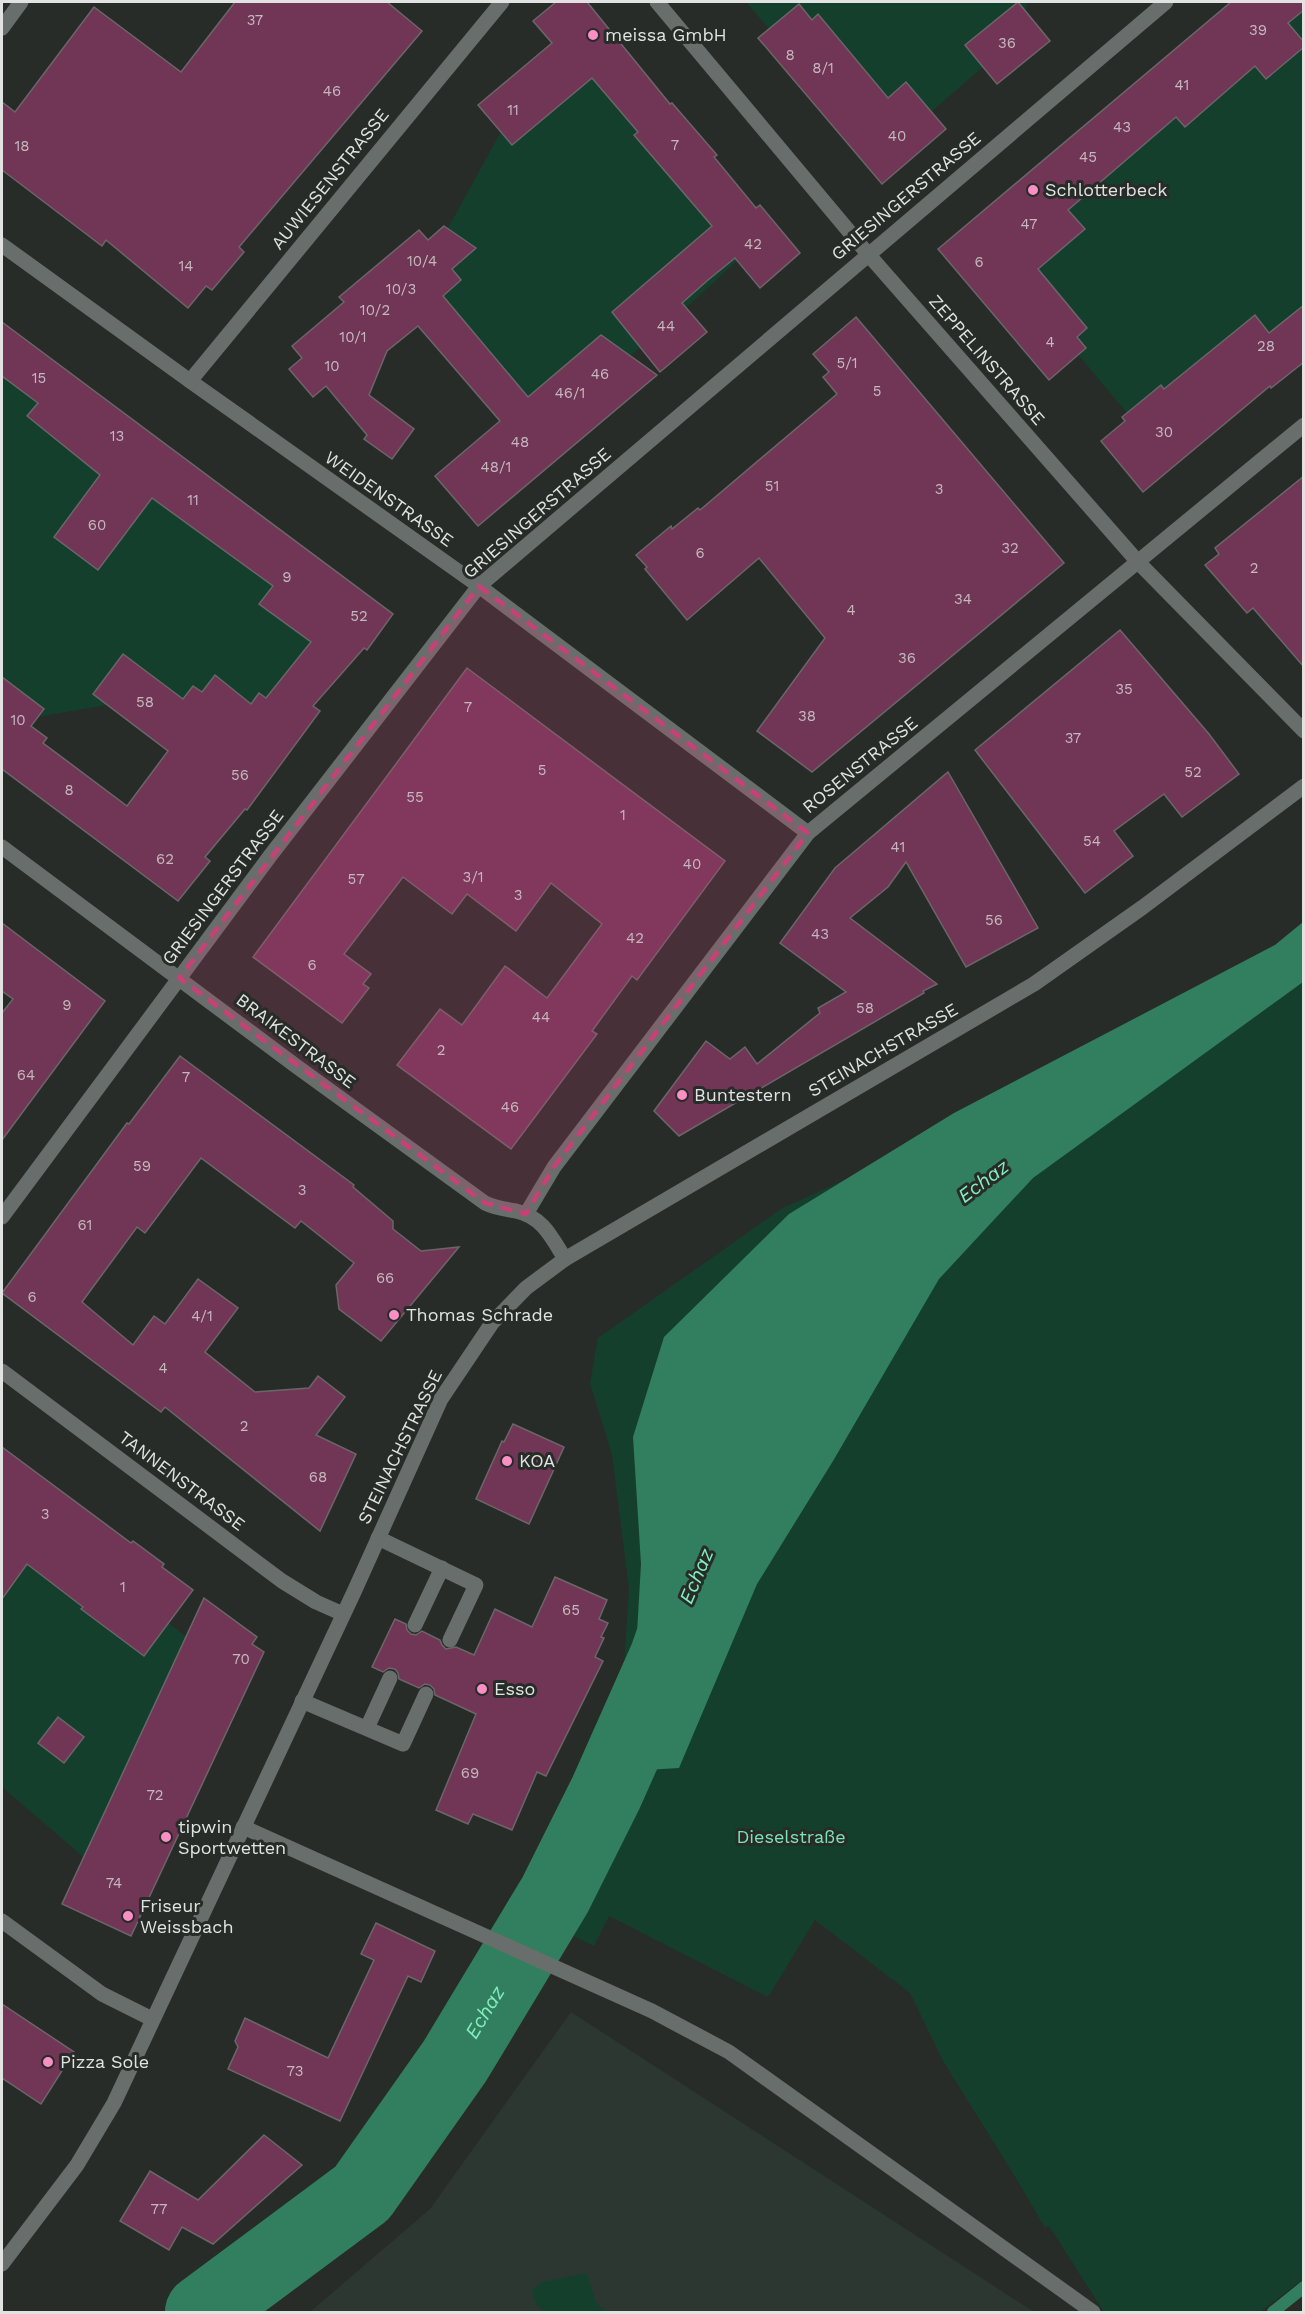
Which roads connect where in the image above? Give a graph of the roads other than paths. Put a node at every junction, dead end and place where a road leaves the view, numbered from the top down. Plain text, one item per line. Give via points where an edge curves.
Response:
1 (21, 2) edge
2 (502, 2) edge
3 (657, 2) edge
4 (1166, 2) edge
5 (2, 27) edge
6 (2, 245) edge
7 (868, 254) junction
8 (190, 381) junction
9 (1304, 425) edge
10 (1138, 562) junction
11 (479, 586) junction
12 (1304, 731) edge
13 (1304, 786) edge
14 (808, 833) junction
15 (2, 847) edge
16 (179, 978) junction
17 (526, 1214) junction
18 (2, 1217) edge
19 (565, 1259) junction
20 (2, 1371) edge
21 (378, 1538) junction
22 (442, 1568) junction
23 (343, 1614) junction
24 (415, 1625) dead end
25 (450, 1640) dead end
26 (390, 1678) dead end
27 (426, 1694) dead end
28 (302, 1701) junction
29 (367, 1728) junction
30 (243, 1827) junction
31 (2, 1921) edge
32 (152, 2019) junction
33 (2, 2264) edge
34 (1093, 2313) edge

1 - 5 street
2 - 8 street, AUWIESENSTRASSE
3 - 7 street, ZEPPELINSTRASSE
4 - 7 street, GRIESINGERSTRASSE
6 - 8 street, WEIDENSTRASSE
7 - 10 street, ZEPPELINSTRASSE
7 - 11 street, GRIESINGERSTRASSE
8 - 11 street, WEIDENSTRASSE
9 - 10 street, ROSENSTRASSE
10 - 12 street, ZEPPELINSTRASSE
10 - 14 street, ROSENSTRASSE
11 - 14 street, WEIDENSTRASSE
11 - 16 street, GRIESINGERSTRASSE
13 - 19 street, STEINACHSTRASSE via 1034,984
14 - 17 street, ROSENSTRASSE via 554,1167
15 - 16 street, BRAIKESTRASSE
16 - 17 street, BRAIKESTRASSE via 485,1203
16 - 18 street, GRIESINGERSTRASSE
17 - 19 street, BRAIKESTRASSE via 543,1224
19 - 21 street, STEINACHSTRASSE via 526,1288 492,1323 462,1365 441,1399
20 - 23 street, TANNENSTRASSE via 282,1581
21 - 22 street
21 - 23 street, STEINACHSTRASSE
22 - 24 street
22 - 25 street via 477,1585
23 - 28 street, STEINACHSTRASSE
26 - 29 street
27 - 29 street via 402,1744
28 - 29 street
28 - 30 street, STEINACHSTRASSE
30 - 32 street, STEINACHSTRASSE
30 - 34 street via 652,2011 729,2052
31 - 32 street via 102,1994
32 - 33 street, STEINACHSTRASSE via 114,2103 77,2165

